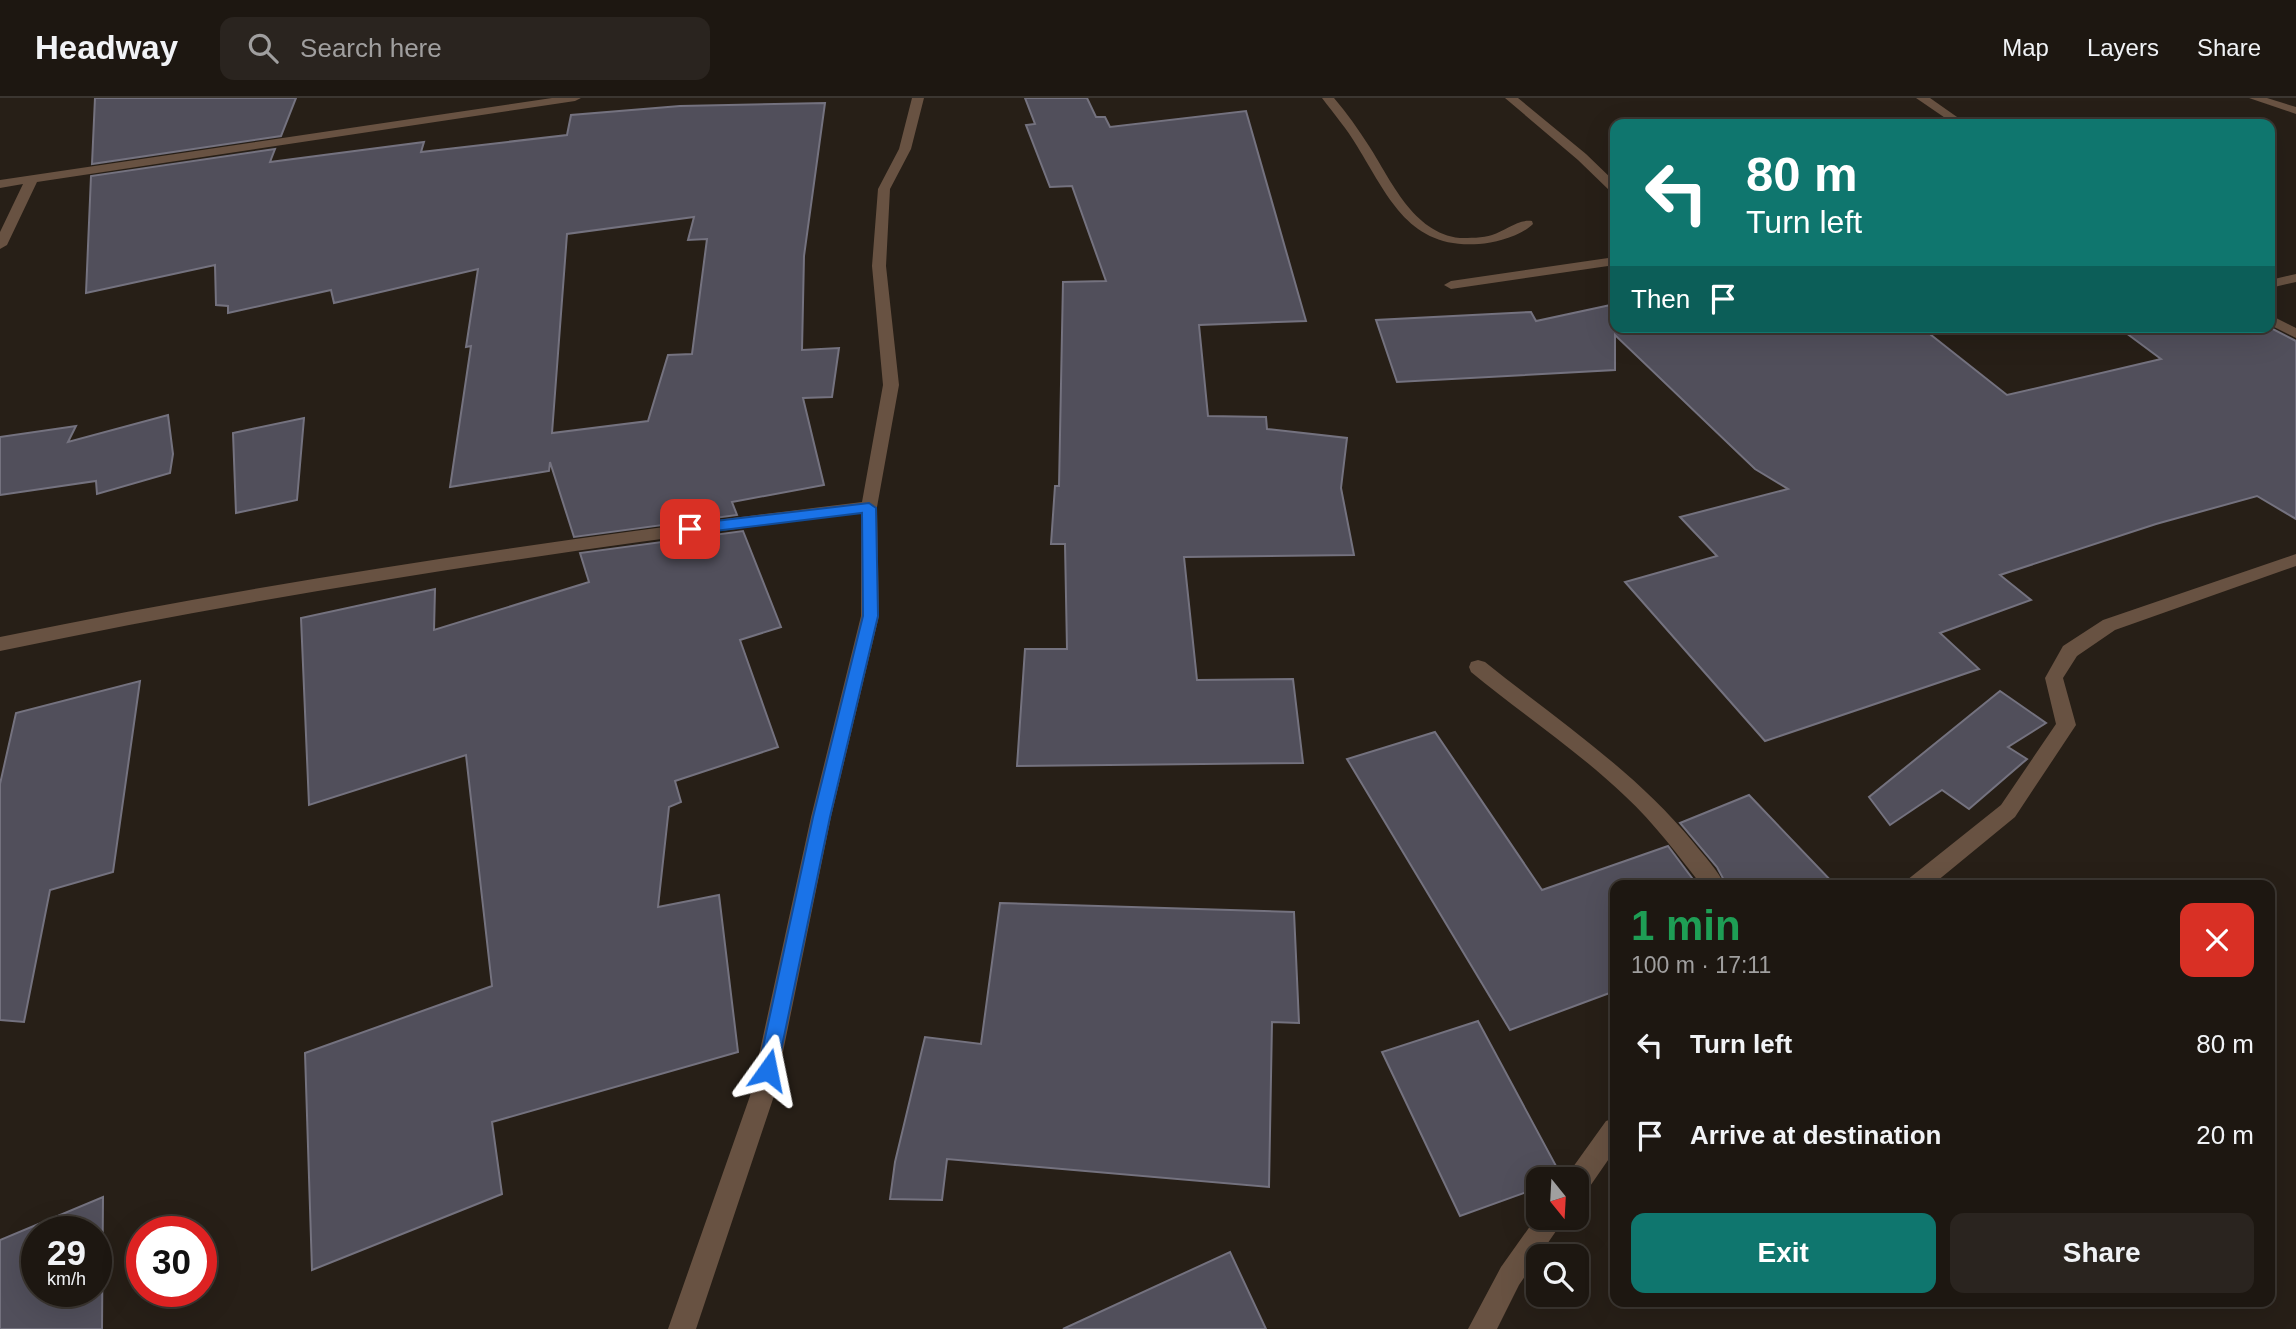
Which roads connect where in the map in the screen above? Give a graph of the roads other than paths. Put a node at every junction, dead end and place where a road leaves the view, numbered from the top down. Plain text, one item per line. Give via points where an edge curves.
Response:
1 (575, 98) edge
2 (918, 98) edge
3 (1328, 98) edge
4 (1511, 98) edge
5 (1922, 98) edge
6 (2255, 98) edge
7 (547, 100) edge
8 (2296, 111) edge
9 (1954, 119) edge
10 (32, 179) junction
11 (0, 184) edge
12 (1610, 185) edge
13 (1527, 224) dead end
14 (0, 245) edge
15 (1610, 262) edge
16 (2296, 278) edge
17 (2275, 283) edge
18 (1451, 285) dead end
19 (2275, 322) edge
20 (2296, 334) edge
21 (869, 508) junction
22 (2296, 560) edge
23 (0, 644) edge
24 (1478, 667) dead end
25 (1710, 880) edge
26 (1922, 880) edge
27 (1610, 1137) edge
28 (1588, 1167) edge
29 (1543, 1230) edge
30 (682, 1329) edge
31 (1482, 1329) edge

1 - 7 street
2 - 21 street via 905,149 884,190 879,266 891,385
3 - 13 street via 1352,128 1403,212 1416,224 1455,241 1487,240
4 - 12 street
5 - 9 street
6 - 8 street
7 - 10 street
10 - 11 street
10 - 14 street
15 - 18 street
16 - 17 street
19 - 20 street
21 - 23 street via 588,541 121,617
21 - 30 street via 870,616 821,817 762,1096
22 - 26 street via 2109,625 2070,651 2054,678 2066,726 2008,811
24 - 25 street via 1643,801
27 - 28 street
29 - 31 street via 1510,1276

